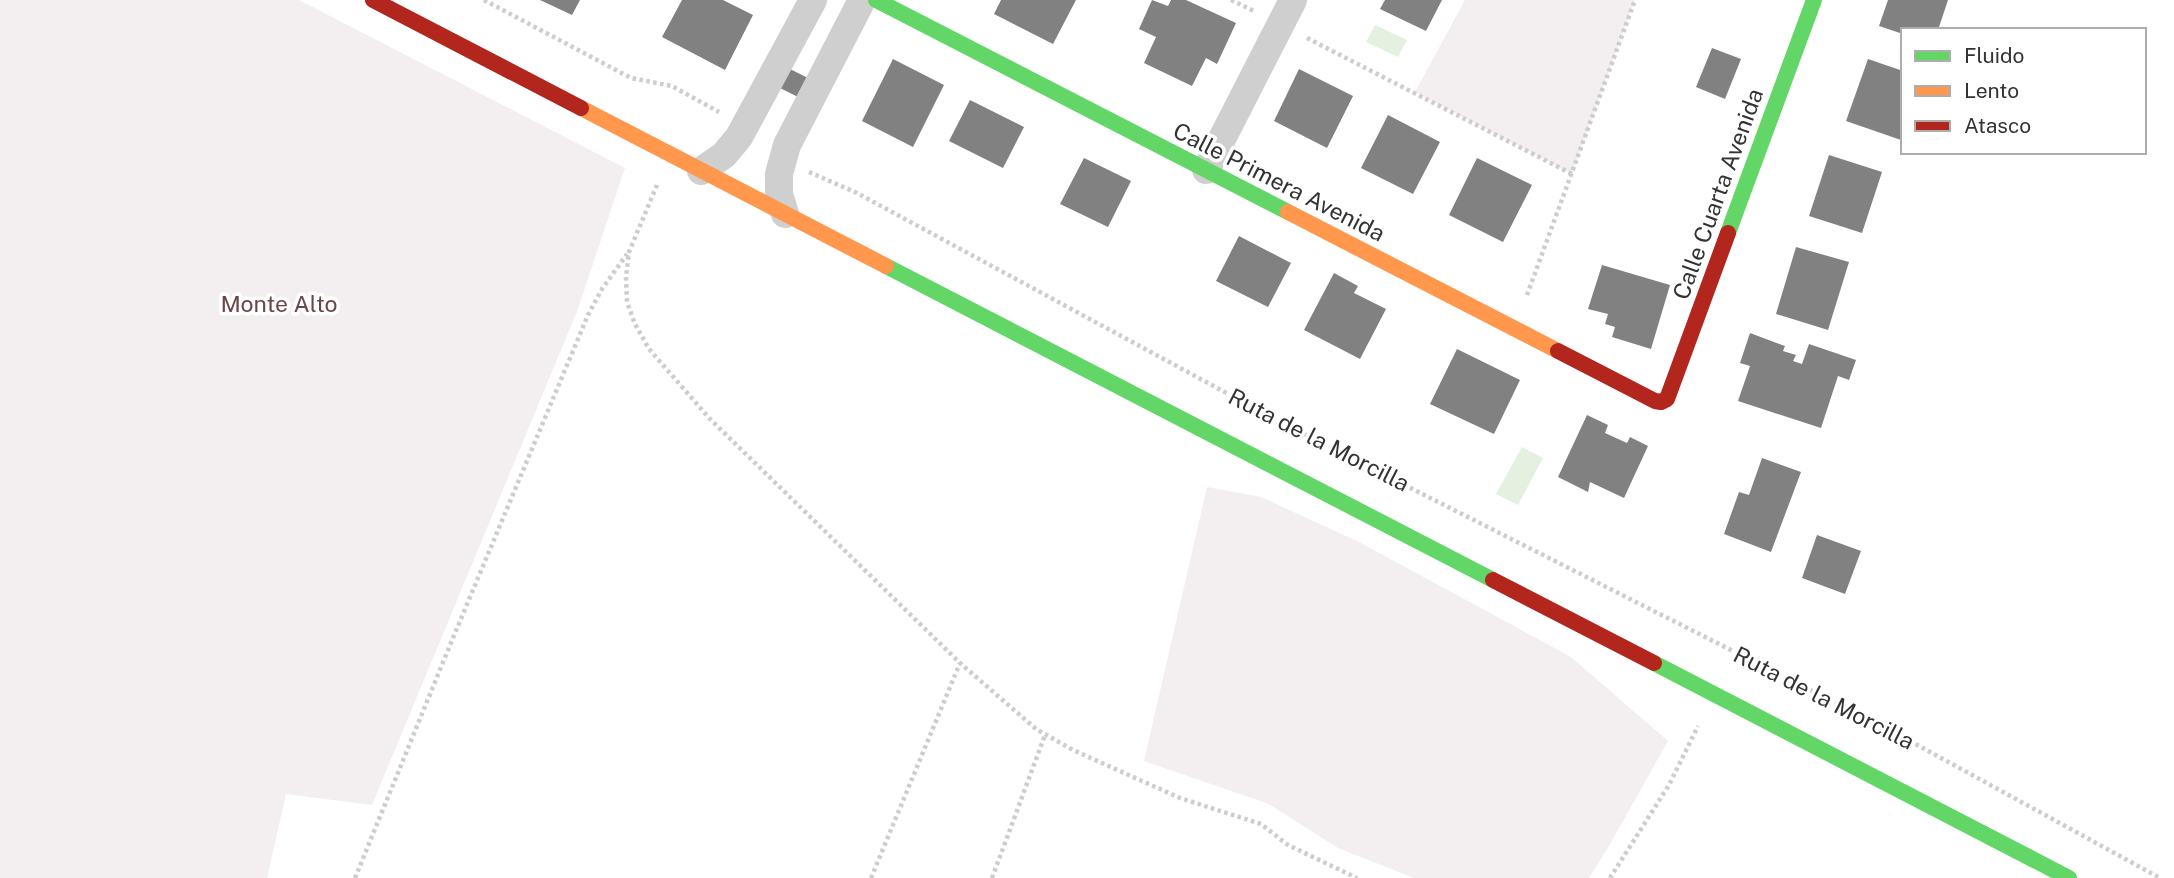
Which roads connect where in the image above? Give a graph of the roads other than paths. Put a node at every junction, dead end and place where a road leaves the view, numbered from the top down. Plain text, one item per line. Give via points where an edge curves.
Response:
1 (373, 0) edge
2 (813, 0) edge
3 (863, 0) edge
4 (876, 0) edge
5 (1814, 0) edge
6 (1286, 12) edge
7 (1206, 170) junction
8 (701, 171) junction
9 (785, 214) junction
10 (1661, 401) joint
11 (2069, 878) edge

1 - 8 main road
2 - 8 street via 739,137
3 - 9 street via 791,136 779,174
4 - 7 main road, Calle Primera Avenida
5 - 10 main road, Calle Cuarta Avenida via 1667,399
6 - 7 street
7 - 10 main road, Calle Primera Avenida
8 - 9 main road
9 - 11 main road

